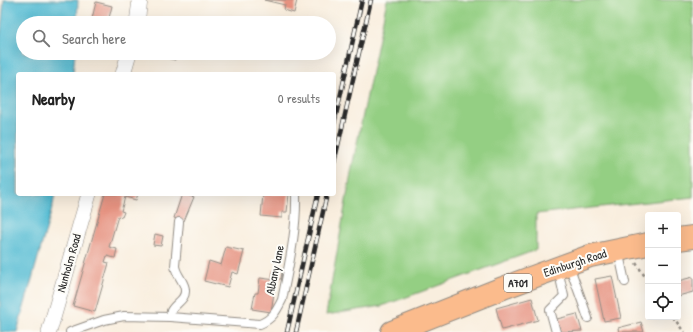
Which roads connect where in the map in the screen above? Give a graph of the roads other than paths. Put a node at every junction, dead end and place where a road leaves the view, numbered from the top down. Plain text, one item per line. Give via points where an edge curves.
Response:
1 (140, 0) edge
2 (138, 16) edge
3 (127, 60) edge
4 (124, 72) edge
5 (88, 196) edge
6 (296, 196) edge
7 (179, 222) dead end
8 (693, 237) edge
9 (681, 239) edge
10 (645, 245) edge
11 (616, 250) junction
12 (563, 266) junction
13 (625, 282) dead end
14 (170, 317) junction
15 (588, 318) dead end
16 (49, 332) edge
17 (70, 332) edge
18 (392, 332) edge
19 (556, 332) edge

1 - 2 street
3 - 4 street
5 - 16 street, Nunholm Road
6 - 14 lane, Albany lane via 294,239 282,300 269,320 260,324
7 - 14 lane via 175,266 185,292 171,311
8 - 9 main road
10 - 11 main road, Edinburgh Road / A701
11 - 12 main road, Edinburgh Road / A701
11 - 13 lane
12 - 15 lane
12 - 18 main road, Edinburgh Road / A701
12 - 19 lane via 564,296 550,310
14 - 17 lane, Albany lane via 124,316

